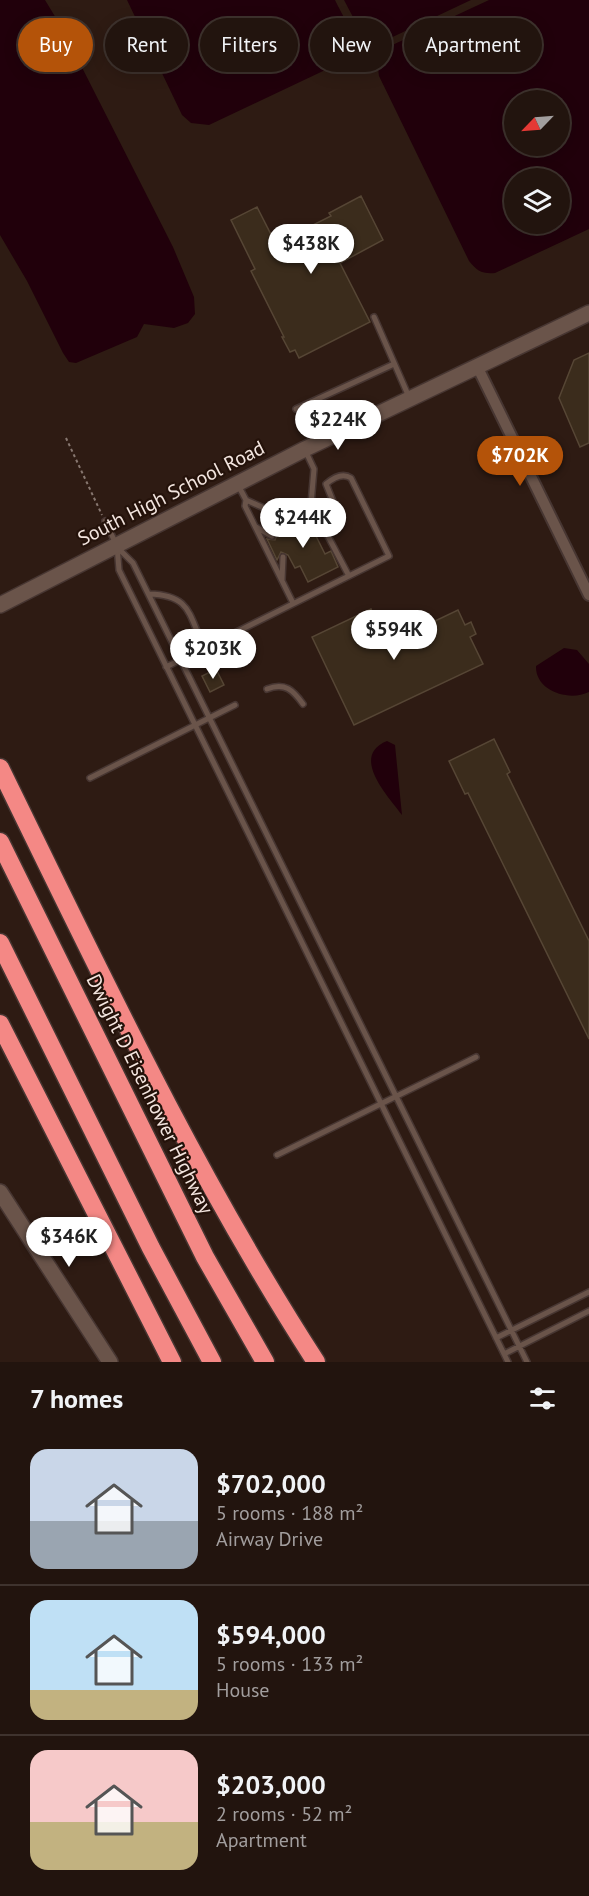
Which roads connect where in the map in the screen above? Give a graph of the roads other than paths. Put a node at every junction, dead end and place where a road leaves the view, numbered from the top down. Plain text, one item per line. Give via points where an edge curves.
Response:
1 (589, 313) edge
2 (374, 317) dead end
3 (394, 363) junction
4 (477, 366) junction
5 (410, 398) junction
6 (296, 409) dead end
7 (305, 449) junction
8 (237, 482) junction
9 (246, 500) junction
10 (311, 504) junction
11 (105, 521) road end
12 (255, 526) junction
13 (326, 534) junction
14 (272, 536) dead end
15 (117, 546) junction
16 (283, 557) dead end
17 (349, 576) junction
18 (282, 581) junction
19 (149, 594) junction
20 (589, 595) edge
21 (293, 603) junction
22 (0, 605) edge
23 (204, 647) junction
24 (181, 659) junction
25 (166, 666) junction
26 (267, 689) dead end
27 (303, 704) dead end
28 (235, 705) dead end
29 (210, 718) junction
30 (195, 726) junction
31 (0, 768) edge
32 (90, 778) dead end
33 (0, 842) edge
34 (0, 943) edge
35 (0, 1024) edge
36 (476, 1057) dead end
37 (396, 1097) junction
38 (381, 1104) junction
39 (277, 1155) dead end
40 (0, 1192) edge
41 (589, 1292) edge
42 (589, 1311) edge
43 (511, 1330) junction
44 (496, 1338) junction
45 (519, 1346) junction
46 (504, 1354) junction
47 (110, 1362) edge
48 (172, 1362) edge
49 (212, 1362) edge
50 (265, 1362) edge
51 (316, 1362) edge
52 (508, 1362) edge
53 (527, 1362) edge

1 - 4 street, South High School Road
2 - 3 lane
3 - 5 lane
3 - 6 lane
4 - 5 street, South High School Road
4 - 20 street
5 - 7 street, South High School Road
7 - 8 street, South High School Road
7 - 10 lane via 314,469
8 - 9 lane
8 - 15 street, South High School Road
9 - 10 lane via 284,517
9 - 12 lane
10 - 13 lane
11 - 15 lane
12 - 14 lane
12 - 18 lane
13 - 17 lane
13 - 17 lane via 341,521 326,484 342,475 351,477 389,556
15 - 19 lane via 133,562
15 - 22 street, South High School Road
15 - 25 lane via 119,570
16 - 18 lane
17 - 21 lane
18 - 21 lane
19 - 23 lane via 170,594 182,601
19 - 24 lane
21 - 23 lane
23 - 24 lane
24 - 25 lane
24 - 29 lane
25 - 30 lane
26 - 27 lane via 290,688
28 - 29 lane
29 - 30 lane
29 - 37 lane
30 - 32 lane
30 - 38 lane
31 - 51 highway via 188,1147 268,1288
33 - 50 highway, Dwight D Eisenhower Highway via 205,1257
34 - 49 highway
35 - 48 highway
36 - 37 lane
37 - 38 lane
37 - 43 lane
38 - 39 lane
38 - 44 lane
40 - 47 street
41 - 43 lane
42 - 45 lane
43 - 44 lane
43 - 45 lane
44 - 46 lane
45 - 46 lane
45 - 53 lane
46 - 52 lane

